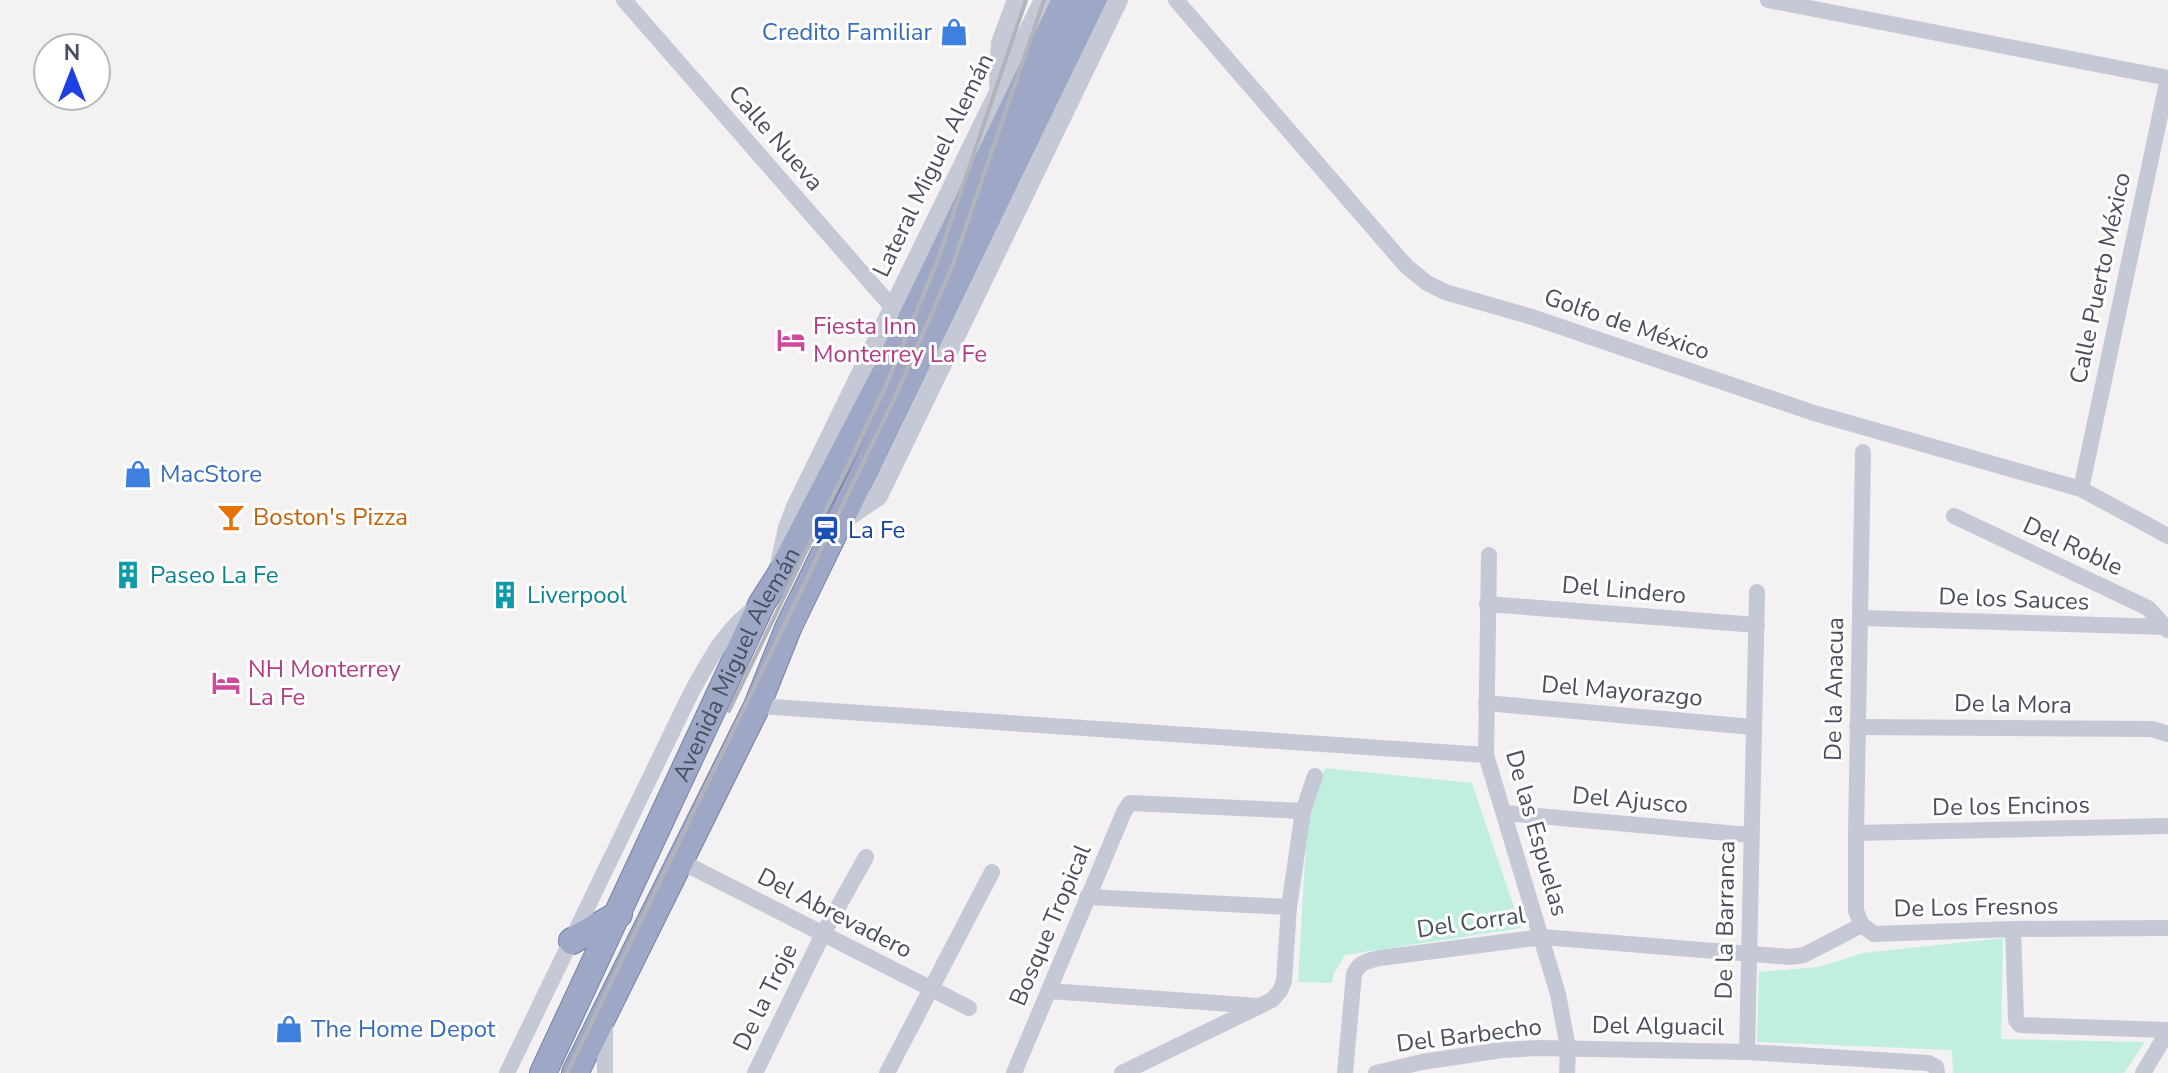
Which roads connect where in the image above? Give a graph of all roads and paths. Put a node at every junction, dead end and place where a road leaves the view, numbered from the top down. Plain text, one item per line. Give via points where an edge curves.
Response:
1 (624, 0) edge
2 (1017, 0) edge
3 (1044, 0) edge
4 (1065, 0) edge
5 (1093, 0) edge
6 (1118, 0) edge
7 (1176, 0) edge
8 (1768, 0) edge
9 (2168, 78) edge
10 (999, 91) junction
11 (1006, 151) junction
12 (892, 307) junction
13 (1863, 452) dead end
14 (2081, 489) junction
15 (1954, 516) dead end
16 (841, 521) junction
17 (2168, 536) edge
18 (1489, 555) dead end
19 (780, 575) junction
20 (1757, 592) dead end
21 (762, 603) junction
22 (1487, 604) junction
23 (1860, 618) junction
24 (1757, 625) junction
25 (2167, 629) edge
26 (1486, 703) junction
27 (757, 706) junction
28 (1753, 727) junction
29 (1857, 727) junction
30 (2168, 733) edge
31 (2168, 751) edge
32 (1486, 755) junction
33 (1315, 776) dead end
34 (1303, 811) junction
35 (1505, 813) junction
36 (2168, 826) edge
37 (1856, 833) junction
38 (1750, 835) junction
39 (866, 857) dead end
40 (678, 860) junction
41 (992, 872) dead end
42 (1087, 897) junction
43 (1289, 907) junction
44 (619, 914) junction
45 (1862, 925) junction
46 (2168, 928) edge
47 (2013, 929) junction
48 (823, 934) junction
49 (1542, 937) junction
50 (572, 941) junction
51 (1749, 953) junction
52 (930, 988) junction
53 (1049, 991) junction
54 (1259, 1006) junction
55 (969, 1008) dead end
56 (605, 1009) junction
57 (2168, 1030) edge
58 (1568, 1048) junction
59 (1747, 1052) junction
60 (507, 1073) edge
61 (543, 1073) edge
62 (575, 1073) edge
63 (605, 1073) edge
64 (755, 1073) edge
65 (887, 1073) edge
66 (1014, 1073) edge
67 (1122, 1073) edge
68 (1345, 1073) edge
69 (1376, 1073) edge
70 (1567, 1073) edge
71 (1937, 1073) edge
72 (2143, 1073) edge

1 - 12 street, Calle Nueva
2 - 10 street via 1001,43
3 - 10 street, Lateral Miguel Alemán
4 - 11 highway, Avenida Miguel Alemán
5 - 11 highway, Avenida Miguel Alemán
6 - 16 street via 878,496
7 - 14 street, Golfo de México via 1406,266 1427,283 1814,413
8 - 9 street
9 - 14 street, Calle Puerto México
10 - 12 street, Lateral Miguel Alemán
11 - 16 highway, Avenida Miguel Alemán
11 - 19 highway, Avenida Miguel Alemán
12 - 19 street, Lateral Miguel Alemán via 796,507 782,549
13 - 23 street, De la Anacua
14 - 17 street, Golfo de México
15 - 25 street, Del Roble via 2148,608
16 - 27 highway, Avenida Miguel Alemán
18 - 22 street, De las Espuelas
19 - 21 highway, Avenida Miguel Alemán
20 - 24 street, De la Barranca
21 - 44 highway, Avenida Miguel Alemán
21 - 50 street via 739,619 713,653
22 - 24 street, Del Lindero
22 - 26 street, De las Espuelas
23 - 25 street, De los Sauces
23 - 29 street, De la Anacua
24 - 28 street, De la Barranca
26 - 28 street, Del Mayorazgo
26 - 32 street, De las Espuelas
27 - 32 street
27 - 40 highway, Avenida Miguel Alemán
28 - 38 street, De la Barranca
29 - 30 street, De la Mora
29 - 37 street, De la Anacua
30 - 31 street
32 - 35 street, De las Espuelas
33 - 34 street
34 - 42 street, Bosque Tropical via 1130,803
34 - 43 street
35 - 38 street, Del Ajusco
35 - 49 street, De las Espuelas
36 - 37 street, De los Encinos
37 - 45 street, De la Anacua via 1856,911
38 - 51 street, De la Barranca
39 - 48 street, De la Troje
40 - 48 street, Del Abrevadero
40 - 56 highway, Avenida Miguel Alemán
41 - 52 street
42 - 43 street
42 - 53 street, Bosque Tropical
43 - 54 street via 1284,981 1272,1000
44 - 50 highway
44 - 61 highway, Avenida Miguel Alemán
45 - 47 street, De Los Fresnos via 1874,934
45 - 51 street, De Los Fresnos via 1804,955
46 - 47 street, De Los Fresnos
47 - 57 street via 2020,1025
48 - 52 street, Del Abrevadero
48 - 64 street, De la Troje
49 - 51 street, Del Corral
49 - 58 street, De las Espuelas
49 - 68 street, Del Corral via 1357,967
50 - 60 street
51 - 59 street, De la Barranca
52 - 55 street, Del Abrevadero
52 - 65 street
53 - 54 street
53 - 66 street, Bosque Tropical
54 - 67 street
56 - 62 highway, Avenida Miguel Alemán
56 - 63 street
57 - 72 street
58 - 59 street, Del Alguacil
58 - 69 street, Del Barbecho via 1502,1050
58 - 70 street, De las Espuelas
59 - 71 street via 1928,1063

